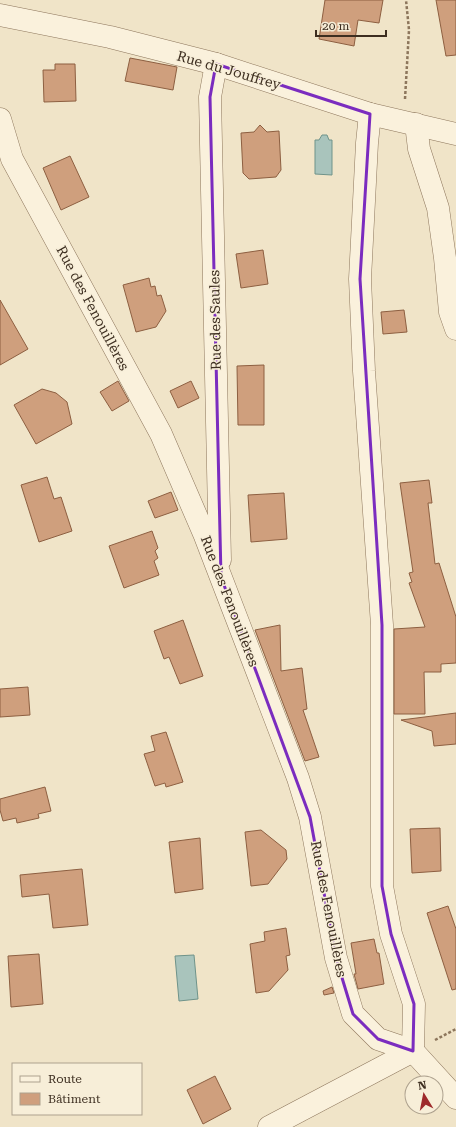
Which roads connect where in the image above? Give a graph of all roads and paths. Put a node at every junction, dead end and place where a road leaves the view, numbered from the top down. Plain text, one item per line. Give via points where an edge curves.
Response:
1 (406, 0) edge
2 (0, 15) edge
3 (216, 64) junction
4 (370, 114) junction
5 (0, 119) edge
6 (410, 123) junction
7 (456, 134) edge
8 (456, 329) edge
9 (221, 577) junction
10 (413, 1051) junction
11 (456, 1098) edge
12 (269, 1127) edge

1 - 6 path via 409,30
2 - 3 street, Rue du Jouffrey via 110,37
3 - 4 street, Rue du Jouffrey
3 - 9 street, Rue des Saules via 210,97
4 - 6 street, Rue du Jouffrey
4 - 10 street via 360,279 382,625 382,886 392,934 414,1004
5 - 9 street, Rue des Fenouillères via 12,159 161,434
6 - 7 street, Rue du Jouffrey
6 - 8 street via 438,208 450,312
9 - 10 street, Rue des Fenouillères via 310,817 336,958 353,1014 378,1038
10 - 11 street
10 - 12 street

